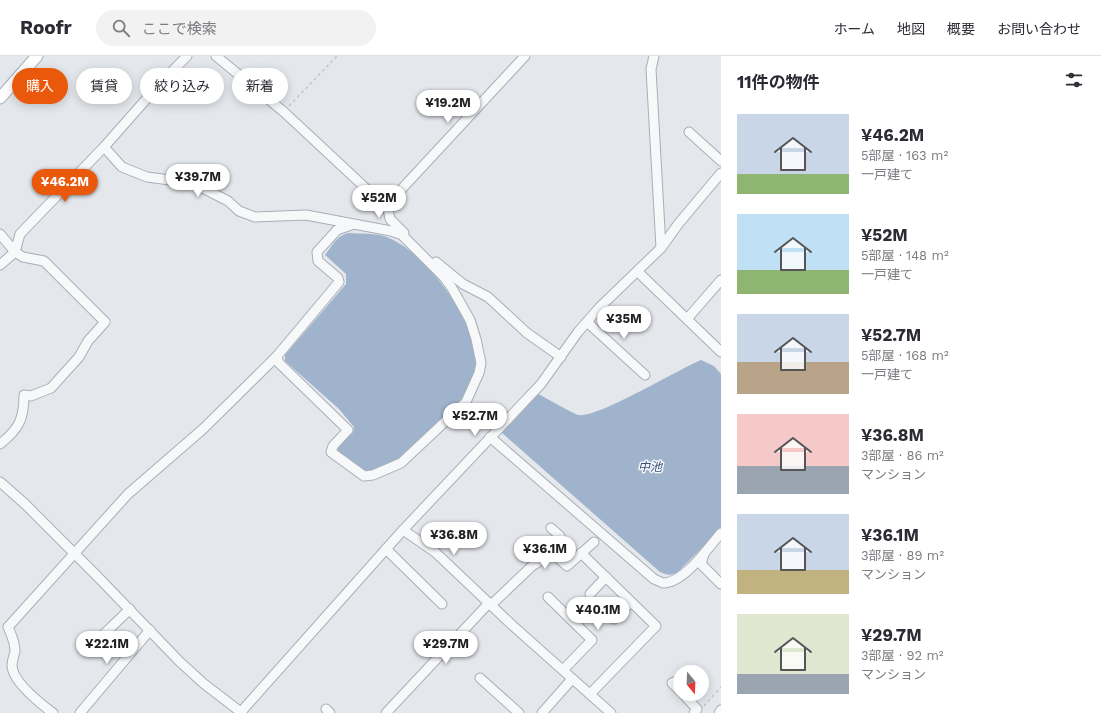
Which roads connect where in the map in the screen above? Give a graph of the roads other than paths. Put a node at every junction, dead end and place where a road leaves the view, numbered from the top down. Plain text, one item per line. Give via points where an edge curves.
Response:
1 (37, 56) edge
2 (188, 56) edge
3 (216, 56) edge
4 (525, 56) edge
5 (654, 56) edge
6 (0, 98) edge
7 (689, 132) dead end
8 (104, 147) junction
9 (721, 161) edge
10 (721, 173) edge
11 (385, 207) junction
12 (352, 225) junction
13 (0, 234) edge
14 (660, 248) junction
15 (15, 252) junction
16 (0, 265) edge
17 (638, 272) junction
18 (720, 280) edge
19 (687, 319) junction
20 (587, 322) junction
21 (721, 352) edge
22 (277, 356) junction
23 (561, 357) junction
24 (645, 375) dead end
25 (490, 437) junction
26 (0, 444) edge
27 (0, 482) edge
28 (551, 528) dead end
29 (403, 530) junction
30 (721, 533) edge
31 (594, 542) dead end
32 (386, 549) junction
33 (549, 550) junction
34 (705, 551) junction
35 (74, 553) junction
36 (581, 553) junction
37 (701, 564) junction
38 (684, 574) junction
39 (606, 578) junction
40 (721, 584) edge
41 (590, 594) dead end
42 (548, 597) dead end
43 (631, 602) junction
44 (442, 604) dead end
45 (490, 604) junction
46 (130, 609) junction
47 (614, 619) dead end
48 (4, 627) edge
49 (150, 630) junction
50 (104, 634) dead end
51 (563, 670) junction
52 (480, 678) dead end
53 (572, 679) junction
54 (590, 694) junction
55 (688, 701) edge
56 (721, 710) edge
57 (696, 711) edge
58 (518, 712) edge
59 (53, 713) edge
60 (80, 713) edge
61 (241, 713) edge
62 (386, 713) edge
63 (542, 713) edge
64 (611, 713) edge
65 (719, 713) edge

1 - 6 main road
2 - 8 street via 152,92
3 - 11 street via 284,112
4 - 11 street
5 - 14 street via 651,68
7 - 9 street
8 - 12 street via 122,167 147,177 193,183 255,217 306,215
8 - 15 street via 20,234
10 - 14 street
11 - 23 street via 395,226 441,266 463,284 488,297 527,333
12 - 22 street via 337,230 317,252 318,261 338,278 339,282
12 - 22 street via 402,235 452,288 470,320 481,363 466,402 401,463 373,475 364,476 331,452 348,430 279,363
13 - 15 street
14 - 17 street
15 - 16 street
15 - 26 street via 23,257 44,261 105,322 88,341 79,357 51,388 31,396 24,395 22,418 16,429
17 - 19 street
17 - 20 street
18 - 19 street via 713,294
19 - 21 street
20 - 23 street
20 - 24 street via 613,339 635,360
22 - 35 street via 203,429 128,494
23 - 25 street via 541,384
25 - 29 street
25 - 38 street via 654,579 668,583
27 - 35 street via 26,504
28 - 33 street via 560,536
29 - 32 street
29 - 45 street via 435,552
30 - 34 street
31 - 36 street
32 - 44 street
32 - 61 street
33 - 36 street via 567,566
33 - 45 street
34 - 37 street
34 - 38 street
35 - 46 street
35 - 48 street
36 - 39 street
37 - 38 street
37 - 40 street
39 - 41 street
39 - 43 street
42 - 51 street via 592,640
43 - 47 street
43 - 54 street via 656,626
45 - 51 street
45 - 62 street
46 - 49 street
46 - 50 street
48 - 59 street via 14,642 12,667 15,675 33,697
49 - 60 street
49 - 61 street via 203,683
51 - 53 street
52 - 58 street
53 - 54 street
53 - 63 street
54 - 64 street
55 - 57 street
56 - 65 street

